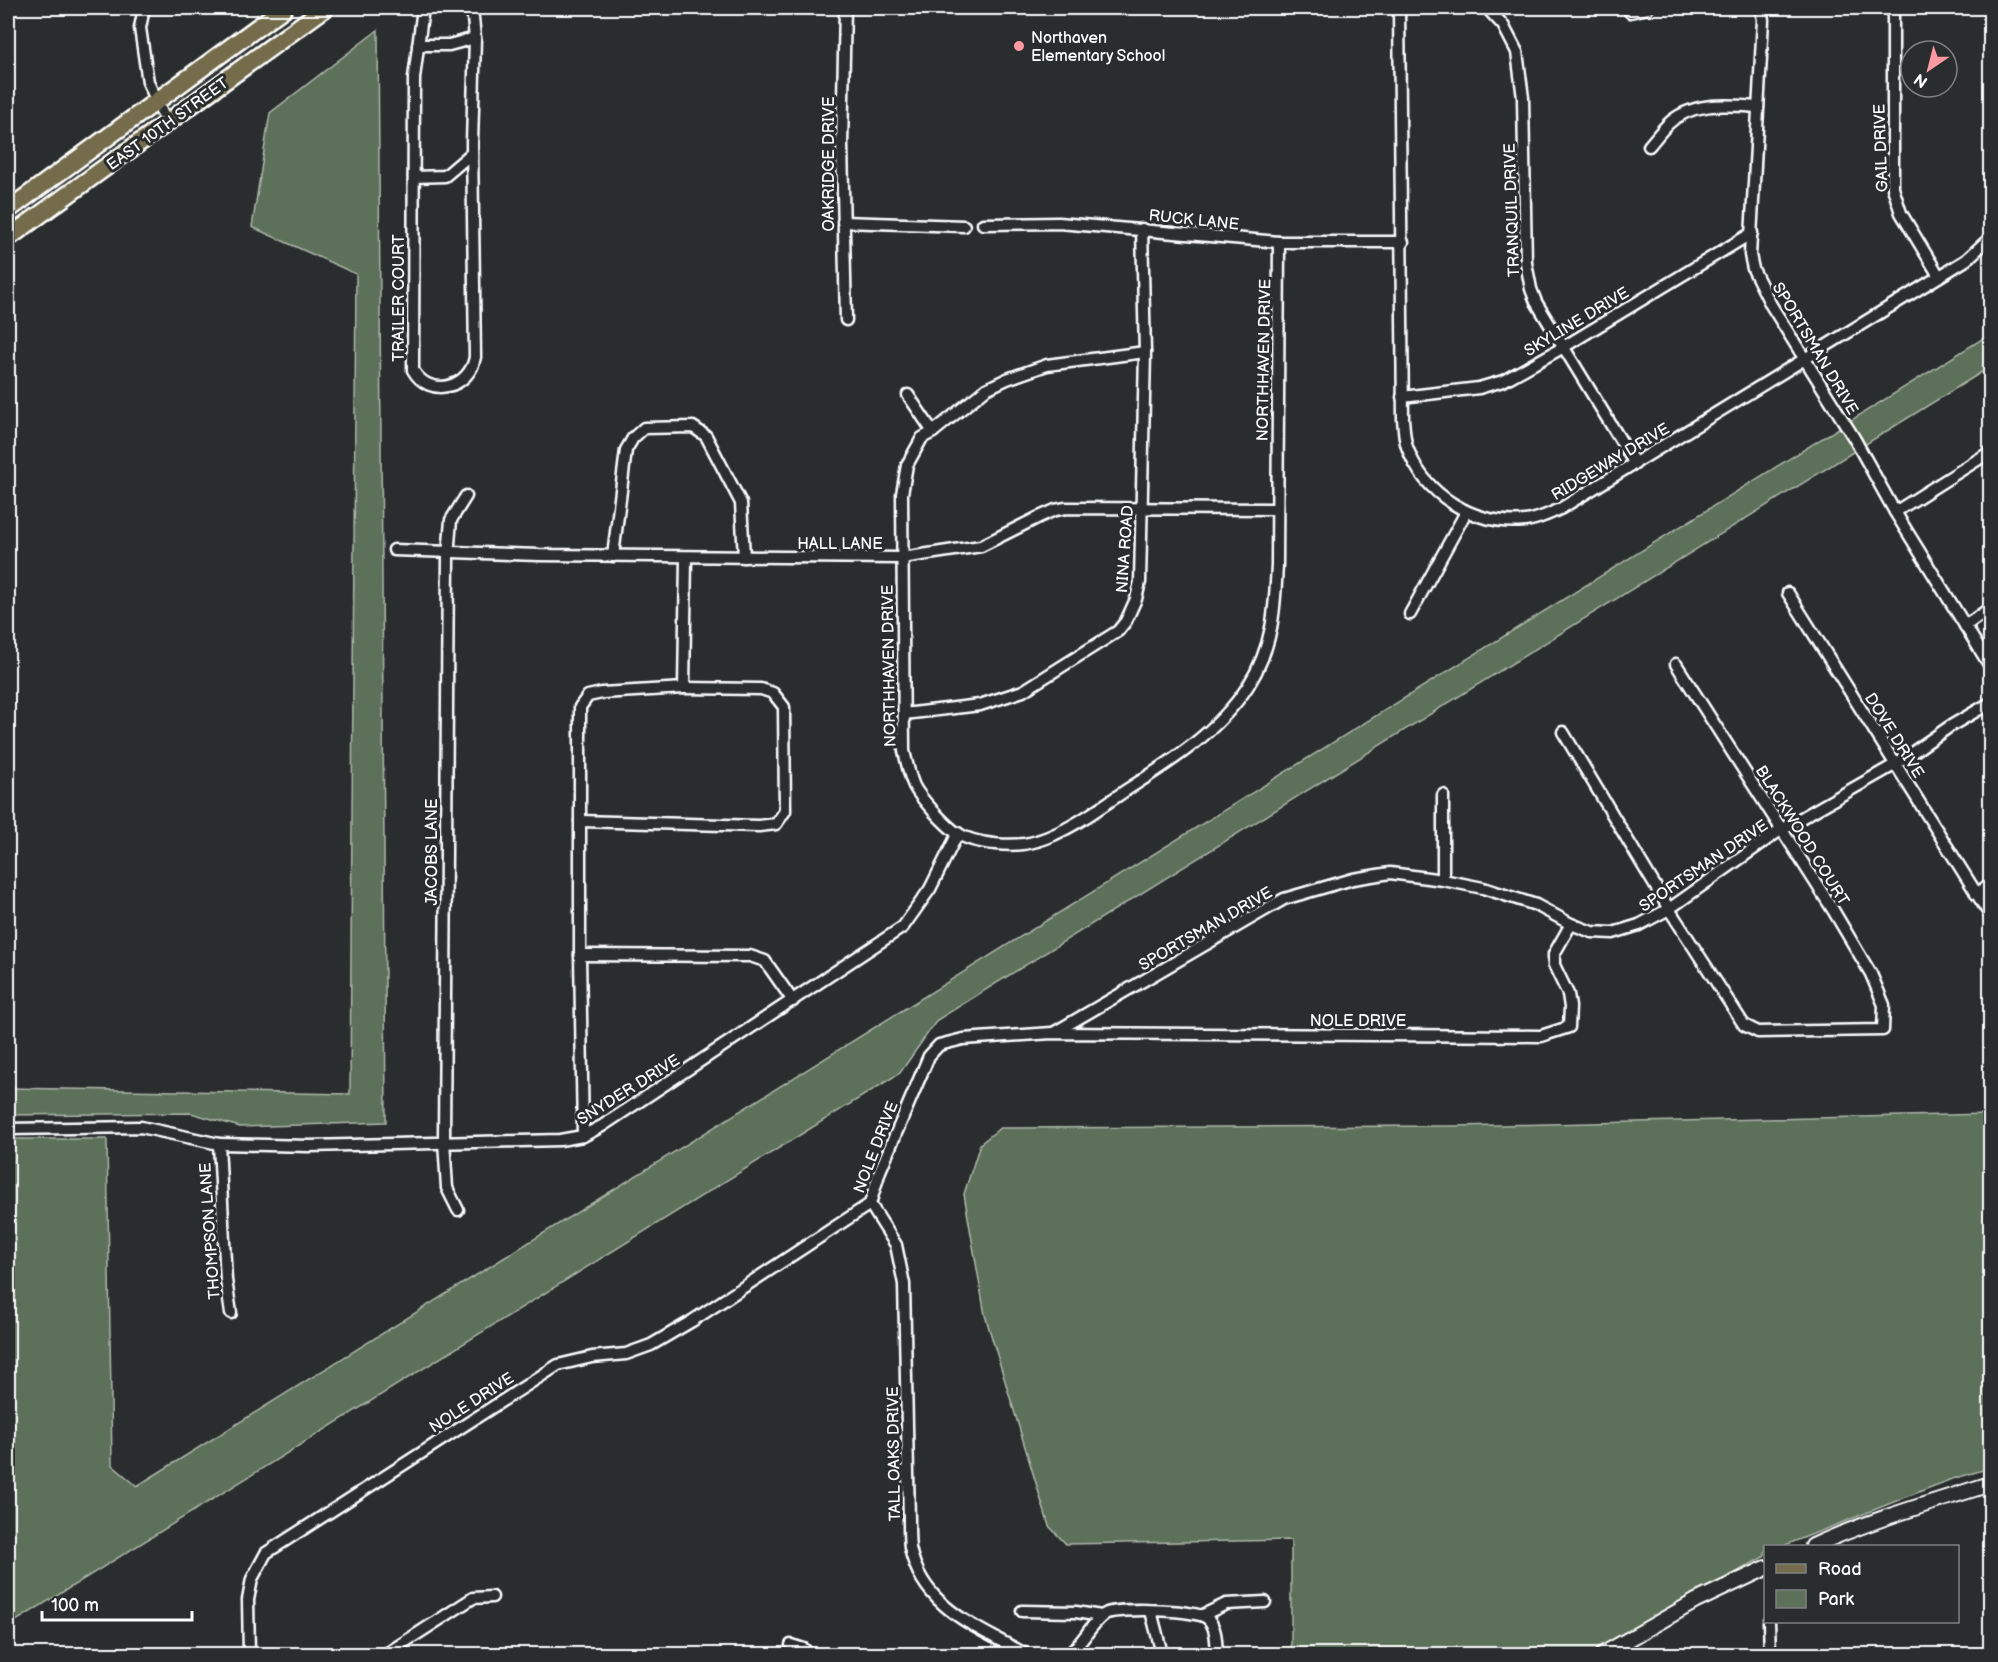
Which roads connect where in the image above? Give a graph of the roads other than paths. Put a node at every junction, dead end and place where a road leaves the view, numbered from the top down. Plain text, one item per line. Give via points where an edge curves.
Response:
1 (144, 8) edge
2 (284, 8) edge
3 (325, 8) edge
4 (423, 8) edge
5 (472, 8) edge
6 (845, 8) edge
7 (1399, 8) edge
8 (1487, 8) edge
9 (1647, 8) edge
10 (1761, 8) edge
11 (1893, 8) edge
12 (1630, 12) dead end
13 (475, 38) junction
14 (418, 45) junction
15 (157, 102) junction
16 (1758, 107) junction
17 (167, 124) junction
18 (1649, 146) dead end
19 (472, 153) junction
20 (414, 177) junction
21 (8, 210) edge
22 (843, 222) junction
23 (983, 224) dead end
24 (964, 225) dead end
25 (1142, 229) junction
26 (1752, 233) junction
27 (8, 238) edge
28 (1990, 238) edge
29 (1279, 242) junction
30 (1403, 242) junction
31 (1939, 276) junction
32 (846, 320) dead end
33 (1562, 348) junction
34 (1145, 352) junction
35 (1804, 360) junction
36 (908, 395) dead end
37 (1402, 397) junction
38 (933, 432) junction
39 (1990, 452) edge
40 (1635, 464) junction
41 (466, 496) dead end
42 (1142, 507) junction
43 (1276, 509) junction
44 (1466, 512) junction
45 (1895, 512) junction
46 (394, 550) dead end
47 (448, 550) junction
48 (613, 556) junction
49 (686, 556) junction
50 (744, 557) junction
51 (902, 558) junction
52 (1788, 593) dead end
53 (1990, 608) edge
54 (1410, 614) dead end
55 (1965, 626) junction
56 (1676, 664) dead end
57 (1990, 666) edge
58 (684, 688) junction
59 (1990, 703) edge
60 (904, 714) junction
61 (1563, 732) dead end
62 (1896, 764) junction
63 (1443, 795) dead end
64 (580, 821) junction
65 (1782, 829) junction
66 (958, 834) junction
67 (1443, 880) junction
68 (1990, 884) edge
69 (1976, 894) junction
70 (1669, 909) junction
71 (1990, 915) edge
72 (1571, 924) junction
73 (580, 955) junction
74 (793, 1001) junction
75 (1052, 1034) junction
76 (8, 1130) edge
77 (583, 1136) junction
78 (444, 1141) junction
79 (219, 1144) junction
80 (870, 1204) junction
81 (458, 1210) dead end
82 (231, 1312) dead end
83 (1990, 1484) edge
84 (1816, 1545) edge
85 (1764, 1569) edge
86 (492, 1596) dead end
87 (1265, 1602) dead end
88 (1022, 1611) dead end
89 (1151, 1611) junction
90 (1203, 1615) junction
91 (1101, 1616) junction
92 (1769, 1623) edge
93 (1625, 1643) junction
94 (791, 1645) dead end
95 (249, 1654) edge
96 (386, 1654) edge
97 (808, 1654) edge
98 (1025, 1654) edge
99 (1069, 1654) edge
100 (1162, 1654) edge
101 (1217, 1654) edge
102 (1603, 1654) edge
103 (1634, 1654) edge
104 (1770, 1654) edge

1 - 15 street via 140,28 148,82
2 - 15 main road, EAST 10TH STREET
3 - 17 main road, EAST 10TH STREET
4 - 14 street, TRAILER COURT
5 - 13 street, TRAILER COURT
6 - 22 street, OAKRIDGE DRIVE
7 - 30 street, RIDGEWAY DRIVE
8 - 33 street, TRANQUIL DRIVE via 1503,25 1517,52 1523,98 1526,263 1536,302
9 - 12 street
10 - 16 street, SPORTSMAN DRIVE
11 - 31 street, GAIL DRIVE via 1893,188 1901,213
13 - 14 street via 449,45
13 - 19 street, TRAILER COURT
14 - 20 street, TRAILER COURT
15 - 17 street
15 - 21 main road, EAST 10TH STREET
16 - 18 street via 1710,106 1683,113
16 - 26 street, SPORTSMAN DRIVE
17 - 27 main road, EAST 10TH STREET
19 - 20 street via 445,176
19 - 20 street, TRAILER COURT via 476,357 470,373 446,387 423,383 413,370
22 - 24 street
22 - 32 street, OAKRIDGE DRIVE
23 - 25 street, RUCK LANE via 1059,223
25 - 29 street, RUCK LANE
25 - 34 street, NINA ROAD
26 - 33 street, SKYLINE DRIVE
26 - 35 street, SPORTSMAN DRIVE via 1753,269
28 - 31 street, RIDGEWAY DRIVE via 1966,260
29 - 30 street, RUCK LANE
29 - 43 street, NORTHHAVEN DRIVE
30 - 37 street, RIDGEWAY DRIVE
31 - 35 street, RIDGEWAY DRIVE
33 - 37 street, SKYLINE DRIVE via 1503,381 1479,388
33 - 40 street, TRANQUIL DRIVE
34 - 38 street, NORTHHAVEN DRIVE via 1047,365 1006,379 986,389
34 - 42 street, NINA ROAD
35 - 40 street, RIDGEWAY DRIVE
35 - 45 street, SPORTSMAN DRIVE
36 - 38 street
37 - 44 street, RIDGEWAY DRIVE via 1407,445 1416,465 1441,495
38 - 51 street, NORTHHAVEN DRIVE via 922,438 907,465 902,494
39 - 45 street
40 - 44 street, RIDGEWAY DRIVE via 1560,509 1525,521 1488,520
41 - 47 street, JACOBS LANE via 451,520
42 - 43 street, HALL LANE
42 - 51 street, HALL LANE via 1055,510 981,546
42 - 60 street, NINA ROAD via 1140,582 1136,599 1118,631 1008,698
43 - 66 street, NORTHHAVEN DRIVE via 1277,564 1271,631 1248,686 1229,711 1178,757 1068,827 1036,842 993,844
44 - 54 street
45 - 55 street, SPORTSMAN DRIVE
46 - 47 street, HALL LANE
47 - 48 street, HALL LANE
47 - 78 street, JACOBS LANE
48 - 49 street, HALL LANE
48 - 50 street via 626,450 633,438 644,428 693,427 706,436 741,502
49 - 50 street, HALL LANE
49 - 58 street
50 - 51 street, HALL LANE
51 - 60 street, NORTHHAVEN DRIVE
52 - 62 street, DOVE DRIVE
53 - 55 street
55 - 57 street, SPORTSMAN DRIVE
56 - 65 street, BLACKWOOD COURT
58 - 64 street via 588,696 580,707
58 - 64 street via 761,689 773,693 784,707 785,811 776,824
59 - 62 street, SPORTSMAN DRIVE
60 - 66 street, NORTHHAVEN DRIVE via 904,751 915,787
61 - 70 street
62 - 65 street, SPORTSMAN DRIVE
62 - 69 street, DOVE DRIVE
63 - 67 street
64 - 73 street
65 - 70 street, SPORTSMAN DRIVE
65 - 70 street, BLACKWOOD COURT via 1871,974 1884,1005 1883,1030 1758,1032 1744,1025
66 - 74 street, SNYDER DRIVE via 930,889 903,927
67 - 72 street, SPORTSMAN DRIVE via 1536,905
67 - 75 street, SPORTSMAN DRIVE via 1390,873 1284,899
68 - 69 street
69 - 71 street, DOVE DRIVE
70 - 72 street, SPORTSMAN DRIVE via 1613,933 1592,932
72 - 75 street, NOLE DRIVE via 1554,954 1554,965 1568,994 1569,1027 1541,1036
73 - 74 street via 750,956 765,961
73 - 77 street
74 - 77 street, SNYDER DRIVE
75 - 80 street, NOLE DRIVE via 963,1039 939,1045 928,1056
76 - 79 street, THOMPSON LANE via 141,1127
77 - 78 street, SNYDER DRIVE via 560,1140
78 - 79 street, SNYDER DRIVE via 309,1146
78 - 81 street, JACOBS LANE via 447,1188
79 - 82 street, THOMPSON LANE
80 - 95 street, NOLE DRIVE via 651,1345 626,1354 558,1365 266,1553 252,1579 248,1600
80 - 98 street, TALL OAKS DRIVE via 896,1245 904,1284 910,1548 916,1566 927,1588 957,1618
83 - 84 street
85 - 93 street via 1696,1600
86 - 96 street via 473,1598
87 - 90 street via 1226,1604
88 - 91 street
89 - 90 street
89 - 91 street via 1117,1610
89 - 100 street
90 - 101 street via 1215,1632
91 - 99 street
92 - 104 street
93 - 102 street
93 - 103 street
94 - 97 street

